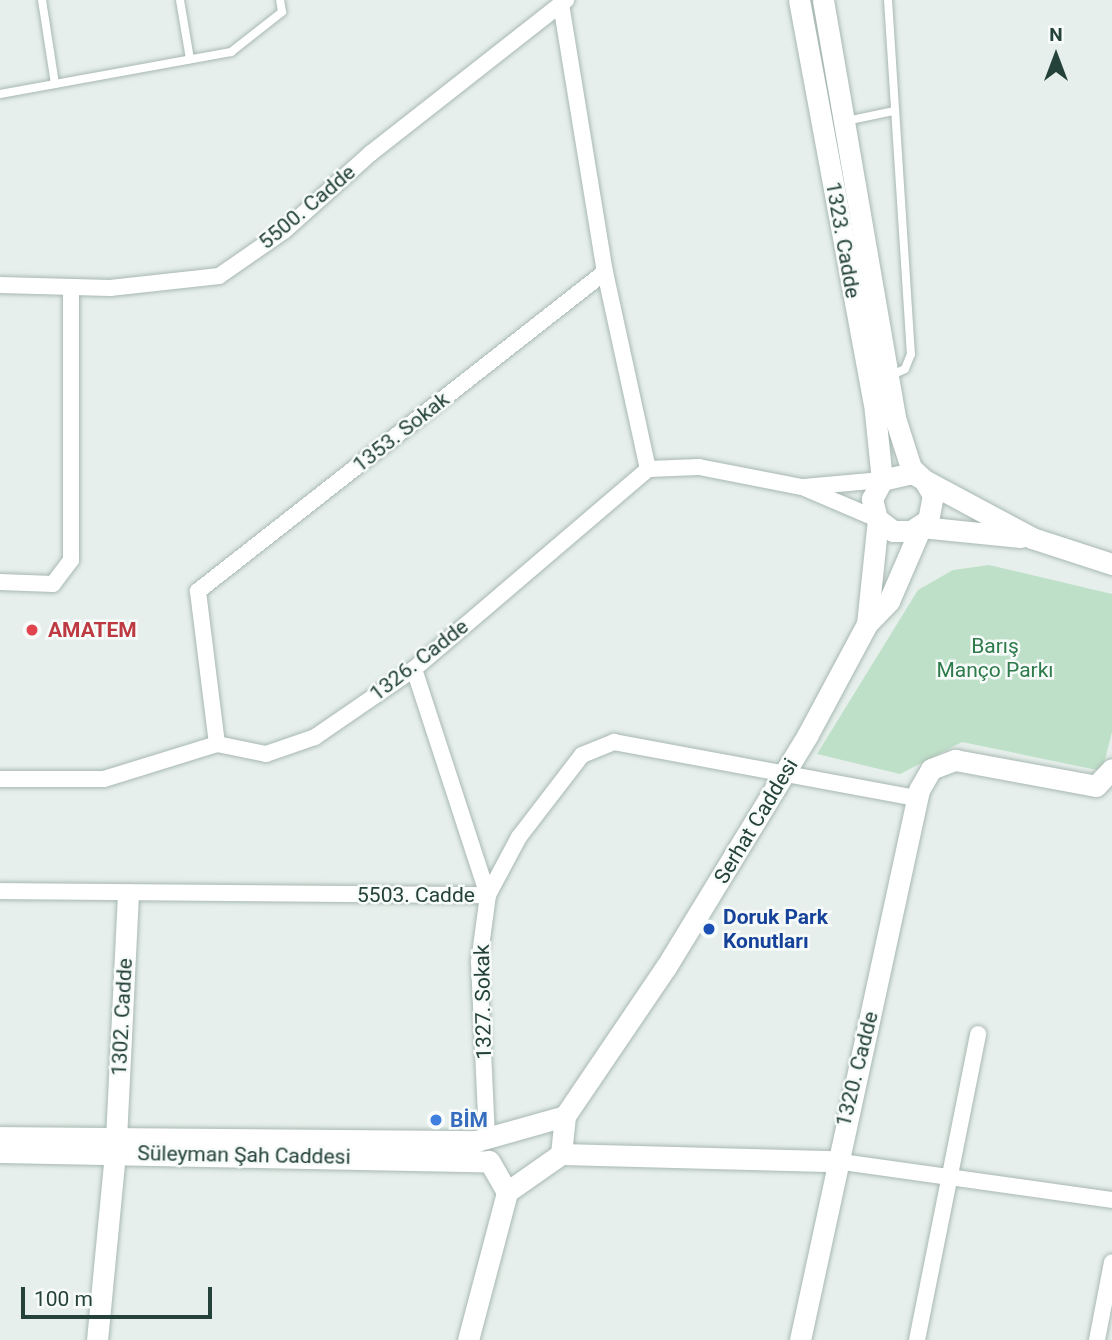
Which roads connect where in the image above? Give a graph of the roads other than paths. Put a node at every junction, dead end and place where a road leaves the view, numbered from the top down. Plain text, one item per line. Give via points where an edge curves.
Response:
1 (42, 0) edge
2 (180, 0) edge
3 (280, 0) edge
4 (799, 0) edge
5 (822, 0) edge
6 (888, 0) edge
7 (564, 2) edge
8 (190, 59) junction
9 (55, 84) junction
10 (0, 94) edge
11 (894, 111) junction
12 (843, 122) junction
13 (606, 272) junction
14 (0, 285) edge
15 (71, 288) junction
16 (887, 377) junction
17 (648, 468) junction
18 (882, 480) junction
19 (924, 480) junction
20 (802, 487) junction
21 (878, 519) junction
22 (921, 527) junction
23 (1031, 538) junction
24 (1112, 564) edge
25 (0, 582) edge
26 (867, 624) junction
27 (414, 669) junction
28 (217, 744) junction
29 (1112, 769) edge
30 (786, 771) junction
31 (0, 779) edge
32 (917, 798) junction
33 (0, 891) edge
34 (128, 894) junction
35 (488, 895) junction
36 (978, 1034) dead end
37 (565, 1116) junction
38 (514, 1128) junction
39 (0, 1137) edge
40 (482, 1139) junction
41 (116, 1147) junction
42 (0, 1153) edge
43 (561, 1154) junction
44 (489, 1161) junction
45 (835, 1161) junction
46 (950, 1176) junction
47 (507, 1192) junction
48 (1112, 1200) edge
49 (1112, 1262) edge
50 (97, 1340) edge
51 (468, 1340) edge
52 (800, 1340) edge
53 (917, 1340) edge
54 (1097, 1340) edge

1 - 9 lane
2 - 8 lane
3 - 8 lane via 282,12 231,52
4 - 18 main road, 1323. Cadde via 874,403
5 - 12 main road
6 - 11 lane
7 - 13 street
7 - 15 street, 5500. Cadde via 371,153 284,231 219,276
8 - 9 lane
9 - 10 lane
11 - 12 lane
11 - 16 lane via 911,354 905,369
12 - 16 main road
13 - 17 street
13 - 28 street, 1353. Sokak via 198,591
14 - 15 street, 5500. Cadde
15 - 25 street via 71,560 53,584
16 - 19 main road via 911,468
17 - 20 street via 699,467
17 - 27 street, 1326. Cadde
18 - 19 main road via 905,472
18 - 20 street
18 - 21 main road via 872,499
19 - 22 main road via 934,504
19 - 23 main road
20 - 21 street
21 - 22 main road via 902,533
21 - 26 main road
22 - 23 main road
22 - 26 main road via 889,601
23 - 24 main road
26 - 30 main road, Serhat Caddesi
27 - 28 street, 1326. Cadde via 314,737 267,754
27 - 35 street, 1327. Sokak
28 - 31 street, 1326. Cadde via 104,779
29 - 32 main road, 1320. Cadde via 1096,786 955,760 931,769
30 - 32 street, 5503. Cadde
30 - 35 street, 5503. Cadde via 614,742 582,755 519,837
30 - 37 main road, Serhat Caddesi
32 - 45 main road, 1320. Cadde
33 - 34 street, 5503. Cadde
34 - 35 street, 5503. Cadde
34 - 41 main road, 1302. Cadde
35 - 40 street, 1327. Sokak via 479,962
36 - 46 street
37 - 38 main road
37 - 43 main road, Serhat Caddesi
38 - 40 main road
38 - 44 main road
39 - 41 main road, Süleyman Şah Caddesi
40 - 41 main road, Süleyman Şah Caddesi
41 - 42 main road, Süleyman Şah Caddesi
41 - 44 main road, Süleyman Şah Caddesi
41 - 50 main road, 1302. Cadde
43 - 45 main road
43 - 47 main road
44 - 47 main road
45 - 46 street
45 - 52 main road, 1320. Cadde
46 - 48 street
46 - 53 street
47 - 51 main road
49 - 54 street

